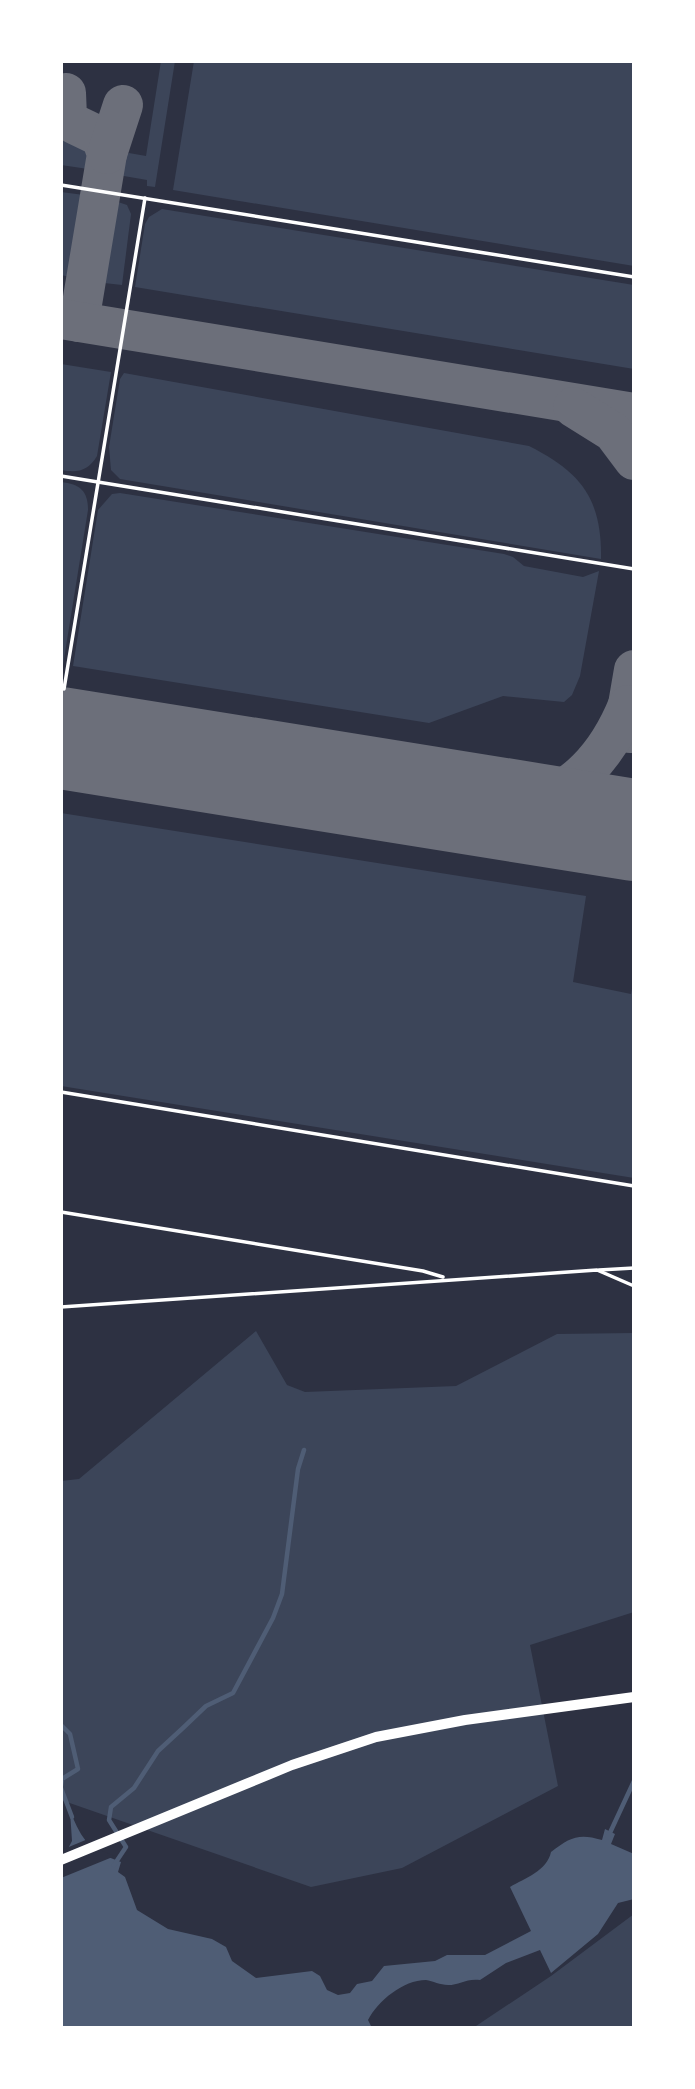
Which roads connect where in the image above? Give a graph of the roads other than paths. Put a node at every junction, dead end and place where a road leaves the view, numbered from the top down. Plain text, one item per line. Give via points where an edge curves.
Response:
1 (61, 185) edge
2 (145, 198) junction
3 (634, 277) edge
4 (61, 476) edge
5 (99, 482) junction
6 (634, 569) edge
7 (64, 689) dead end
8 (61, 1092) edge
9 (634, 1186) edge
10 (61, 1212) edge
11 (634, 1268) edge
12 (597, 1270) junction
13 (445, 1278) junction
14 (634, 1286) edge
15 (61, 1307) edge
16 (634, 1697) edge
17 (61, 1860) edge

1 - 2 lane
2 - 3 lane
2 - 5 lane
4 - 5 lane
5 - 6 lane
5 - 7 lane
8 - 9 lane
10 - 13 lane via 410,1268
11 - 12 lane
12 - 13 lane
12 - 14 lane
13 - 15 lane
16 - 17 main road via 376,1737 292,1765

